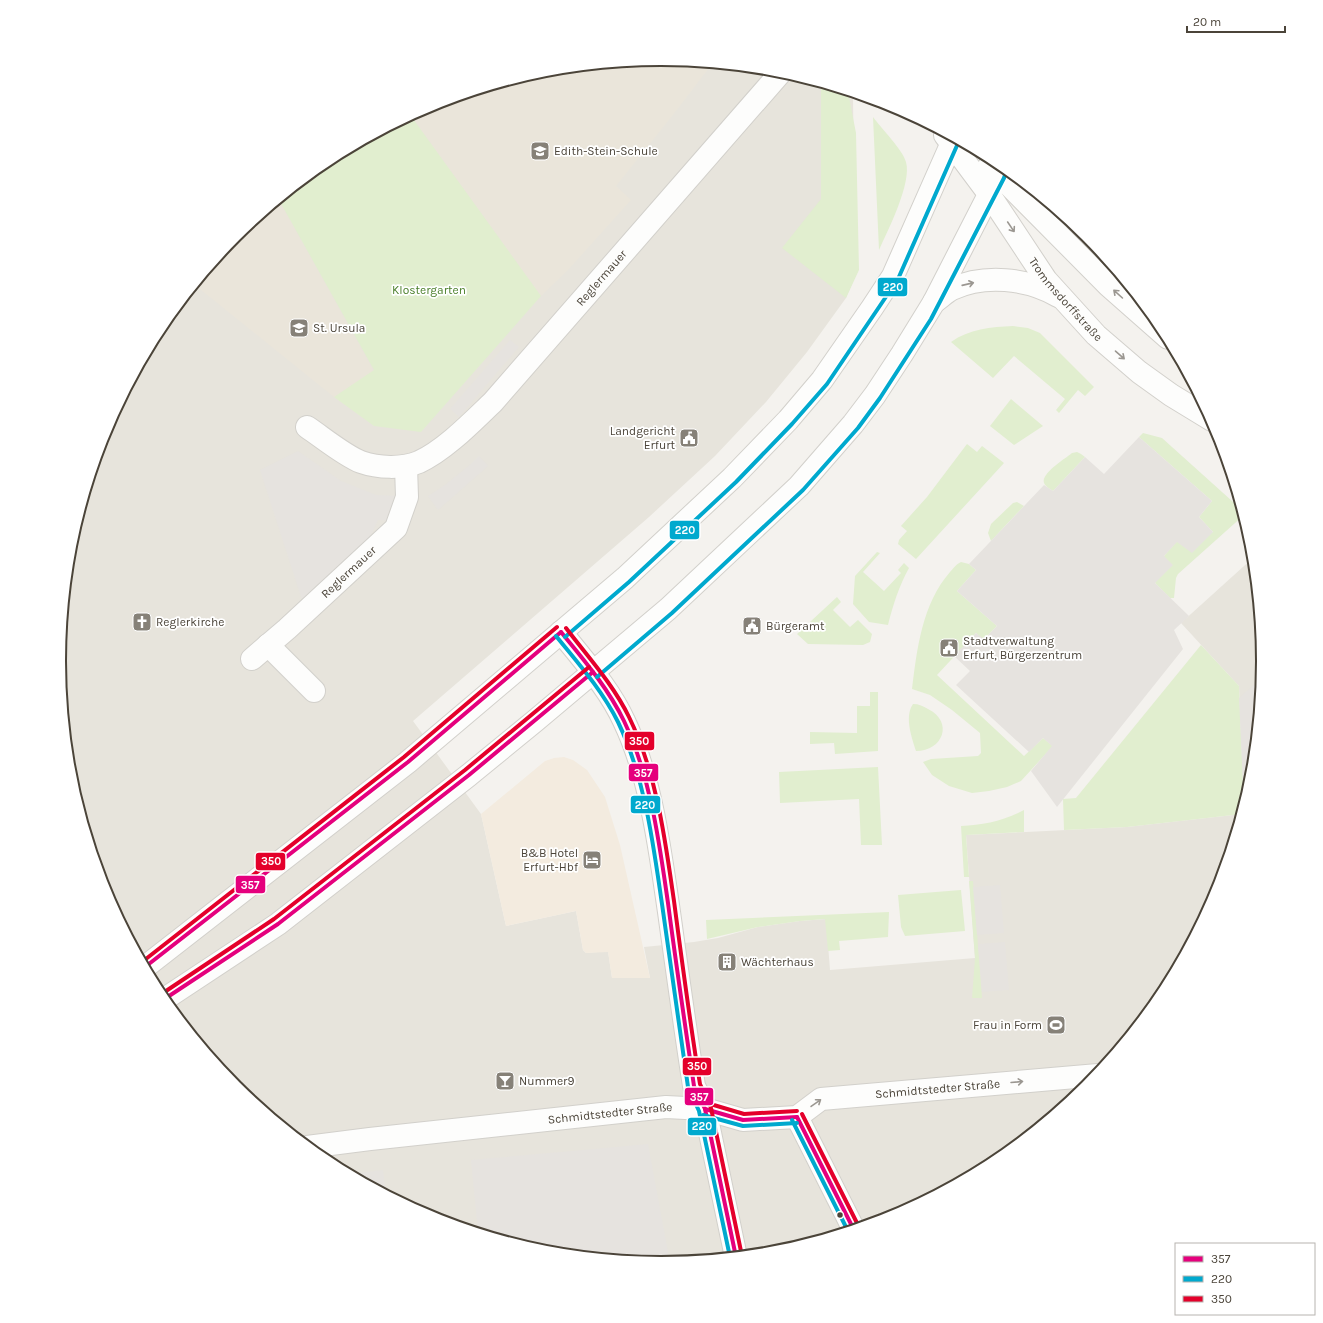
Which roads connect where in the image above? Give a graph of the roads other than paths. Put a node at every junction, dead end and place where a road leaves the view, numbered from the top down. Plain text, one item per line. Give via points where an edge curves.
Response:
1 (777, 77) edge
2 (949, 140) edge
3 (953, 143) edge
4 (1000, 172) edge
5 (1008, 178) edge
6 (989, 194) junction
7 (1062, 298) junction
8 (934, 302) junction
9 (1151, 323) edge
10 (1203, 415) edge
11 (307, 427) dead end
12 (406, 466) junction
13 (561, 632) junction
14 (593, 672) junction
15 (314, 691) dead end
16 (149, 964) edge
17 (169, 996) edge
18 (1090, 1076) edge
19 (705, 1109) junction
20 (797, 1117) junction
21 (316, 1146) edge
22 (852, 1225) edge
23 (735, 1252) edge

1 - 12 street, Reglermauer via 493,402 450,442 418,462
2 - 13 street via 893,276 822,380 788,420 732,478 625,578
3 - 6 street, Trommsdorffstraße
4 - 6 street
9 -> 5 street via 1110,286
6 -> 7 street, Trommsdorffstraße via 1046,280
6 - 8 street
8 -> 7 street via 951,290 989,280 1034,285
7 -> 10 street, Trommsdorffstraße via 1096,335 1139,372
8 - 14 street via 875,395 799,486 668,609
11 - 12 street, Reglermauer via 360,462 374,466
12 - 15 street, Reglermauer via 407,497 396,528 382,532 260,652
13 - 14 street
13 - 16 street via 408,762
14 - 17 street via 469,775 278,924
14 - 19 street via 624,720 638,756 648,795 660,849 694,1086
20 -> 18 street, Schmidtstedter Straße via 821,1099
19 - 20 street, Schmidtstedter Straße via 744,1120
19 - 21 street, Schmidtstedter Straße via 666,1108
19 - 23 street
20 - 22 street

